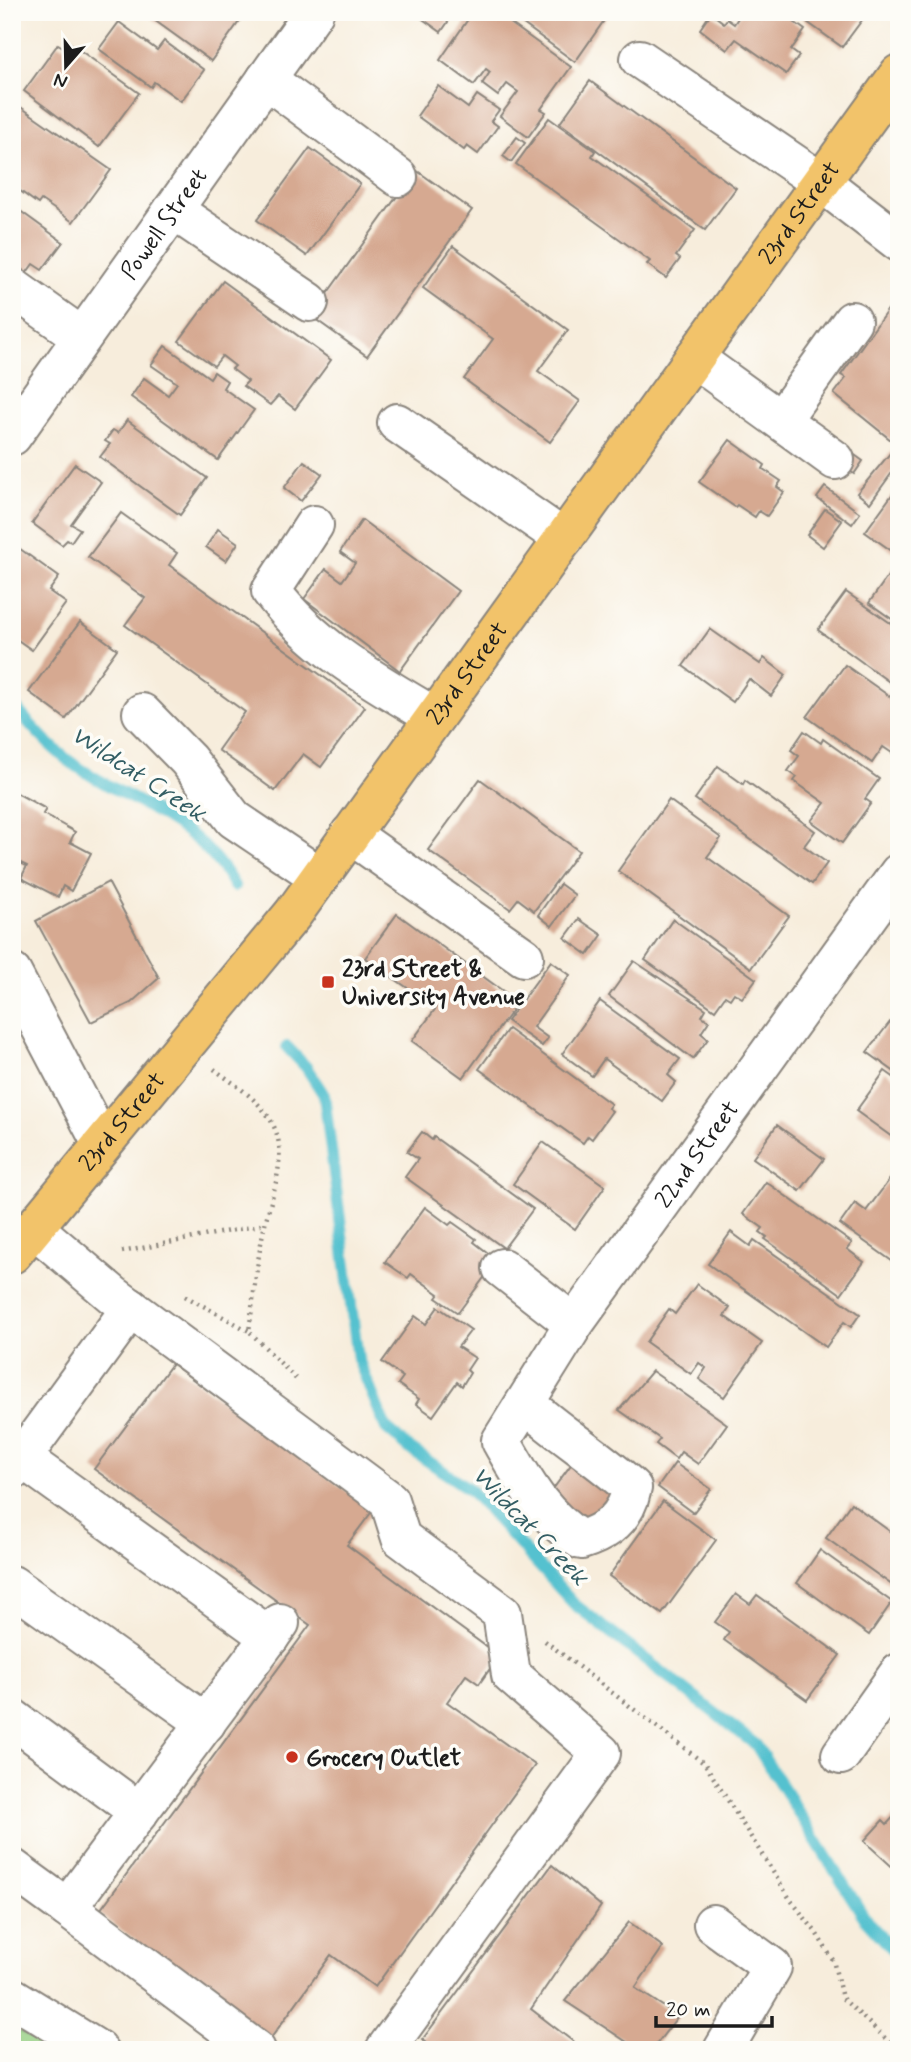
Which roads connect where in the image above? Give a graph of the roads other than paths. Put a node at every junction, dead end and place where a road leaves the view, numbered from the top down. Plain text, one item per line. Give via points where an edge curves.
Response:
1 (314, 12) edge
2 (639, 59) dead end
3 (899, 74) edge
4 (266, 79) junction
5 (398, 177) dead end
6 (821, 182) junction
7 (173, 210) junction
8 (899, 242) edge
9 (12, 287) edge
10 (309, 302) dead end
11 (852, 321) dead end
12 (82, 337) junction
13 (694, 358) junction
14 (781, 420) junction
15 (397, 423) dead end
16 (12, 436) edge
17 (835, 460) dead end
18 (314, 525) dead end
19 (564, 539) junction
20 (142, 713) dead end
21 (435, 717) junction
22 (351, 834) junction
23 (899, 873) edge
24 (320, 877) junction
25 (524, 957) dead end
26 (16, 988) edge
27 (102, 1144) junction
28 (23, 1241) edge
29 (502, 1268) dead end
30 (131, 1308) junction
31 (574, 1324) junction
32 (525, 1403) junction
33 (16, 1460) edge
34 (12, 1585) edge
35 (899, 1673) edge
36 (12, 1718) edge
37 (206, 1723) junction
38 (841, 1755) dead end
39 (139, 1812) junction
40 (12, 1868) edge
41 (67, 1908) junction
42 (713, 1924) dead end
43 (12, 1997) edge
44 (98, 2050) edge
45 (256, 2050) edge
46 (386, 2050) edge
47 (723, 2050) edge

1 - 4 street, Powell Street
2 - 6 street
3 - 6 main road, 23rd Street
4 - 5 street
4 - 7 street, Powell Street
6 - 8 street
6 - 13 main road, 23rd Street
7 - 10 street
7 - 12 street, Powell Street
9 - 12 street
11 - 14 street
12 - 16 street, Powell Street
13 - 14 street
13 - 19 main road, 23rd Street
14 - 17 street
15 - 19 street
18 - 21 street via 271,591 291,618 350,667
19 - 21 main road, 23rd Street
20 - 24 street via 188,760 234,818
21 - 22 main road, 23rd Street
22 - 24 main road, 23rd Street
22 - 25 street
23 - 31 street, 22nd Street
24 - 27 main road, 23rd Street
26 - 27 street
27 - 28 main road, 23rd Street
28 - 30 street
29 - 31 street
30 - 33 street
30 - 46 street via 388,1500 401,1538 502,1613 511,1675 601,1753
31 - 32 street, 22nd Street
32 - 32 street, 22nd Street via 500,1441 536,1499 557,1525 581,1540 606,1533 629,1503 632,1488
33 - 37 street via 275,1630
34 - 37 street
35 - 38 street
36 - 39 street
37 - 39 street
39 - 41 street
40 - 41 street
41 - 45 street
42 - 47 street via 772,1967
43 - 44 street

